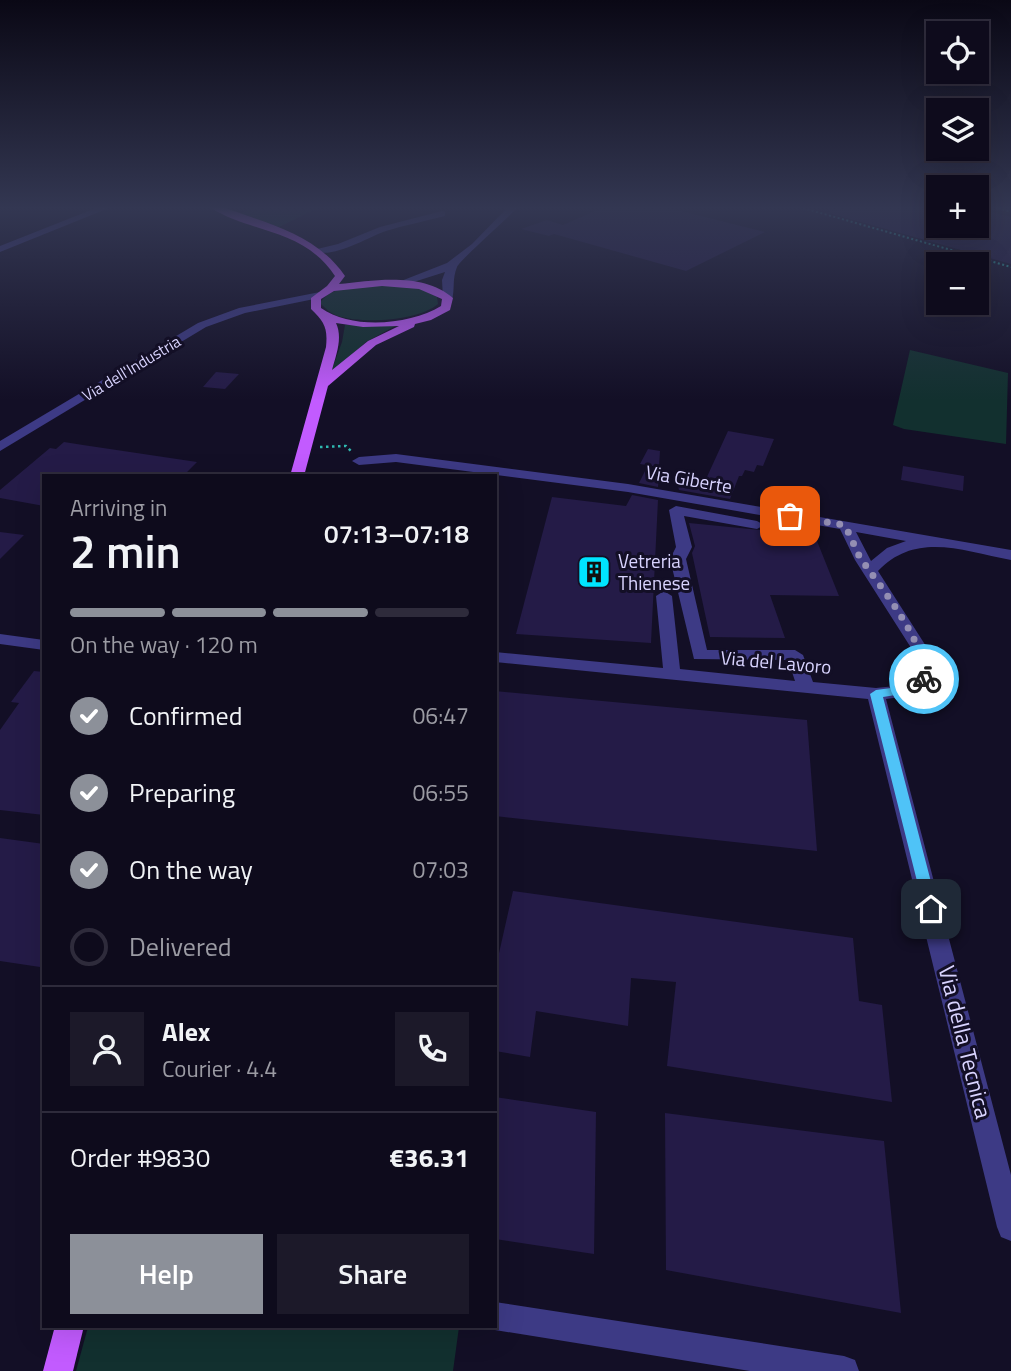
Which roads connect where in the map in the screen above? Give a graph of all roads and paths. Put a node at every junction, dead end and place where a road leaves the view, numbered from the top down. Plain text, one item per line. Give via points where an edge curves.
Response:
1 (338, 272) edge
2 (339, 272) edge
3 (440, 272) edge
4 (450, 272) edge
5 (380, 283) junction
6 (401, 283) junction
7 (331, 288) junction
8 (320, 295) junction
9 (448, 298) junction
10 (268, 307) junction
11 (324, 316) junction
12 (417, 321) junction
13 (321, 385) junction
14 (307, 446) junction
15 (0, 447) edge
16 (359, 461) joint
17 (298, 474) edge
18 (757, 525) dead end
19 (844, 525) junction
20 (875, 530) junction
21 (938, 543) junction
22 (856, 546) junction
23 (886, 553) junction
24 (1011, 555) edge
25 (870, 570) junction
26 (664, 596) dead end
27 (1, 642) edge
28 (42, 645) edge
29 (497, 657) edge
30 (672, 673) junction
31 (806, 686) junction
32 (876, 694) junction
33 (1011, 1227) edge
34 (497, 1316) edge
35 (69, 1328) edge
36 (58, 1371) edge
37 (844, 1371) edge

1 - 7 main road via 340,276
2 - 5 main road
3 - 6 street
4 - 9 street
5 - 6 main road
5 - 7 main road
6 - 9 main road via 434,289
7 - 8 main road
8 - 10 street, Via dell'Industria
8 - 11 main road via 315,306
9 - 12 main road via 446,308
10 - 11 street, Via dell'Industria
10 - 15 street, Via dell'Industria via 222,315 202,325
11 - 12 main road via 364,323
11 - 13 main road via 333,329
12 - 13 main road via 372,343
13 - 14 main road
14 - 16 path via 346,446
14 - 17 main road
16 - 19 street, Via Giberte via 396,458 628,488
18 - 31 street via 676,510 684,547 678,559 700,655 795,654
19 - 20 street, Via Giberte
19 - 22 street, Via del Lavoro
20 - 21 street, Via Giberte
20 - 22 street via 860,537
20 - 23 street
21 - 23 street via 910,544
21 - 24 street, Via Giberte
22 - 25 street, Via del Lavoro
23 - 25 street
25 - 32 street, Via del Lavoro via 923,654 927,676 909,690
26 - 30 street
27 - 28 street
29 - 30 street, Via del Lavoro
30 - 31 street, Via del Lavoro
31 - 32 street, Via del Lavoro
32 - 33 street, Via della Tecnica
34 - 37 street
35 - 36 main road

